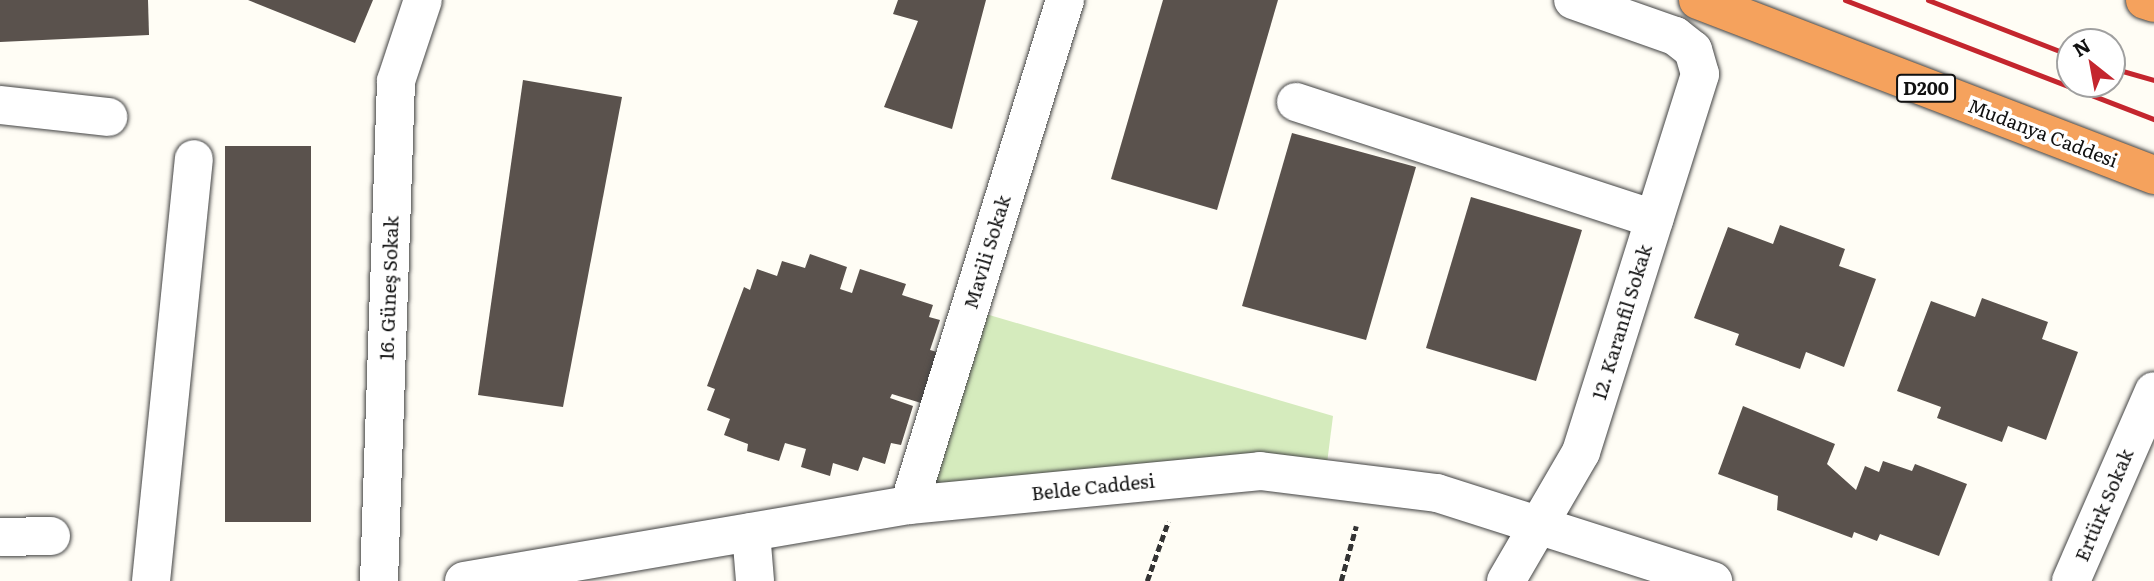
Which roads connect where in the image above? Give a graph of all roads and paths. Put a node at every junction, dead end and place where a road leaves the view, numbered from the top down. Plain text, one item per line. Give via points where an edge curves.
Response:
1 (423, 0) edge
2 (1065, 0) edge
3 (1573, 0) edge
4 (1698, 0) edge
5 (2145, 0) edge
6 (2154, 3) edge
7 (1296, 102) dead end
8 (0, 105) edge
9 (108, 117) dead end
10 (194, 159) dead end
11 (2154, 175) edge
12 (1654, 219) junction
13 (2154, 391) edge
14 (1183, 478) junction
15 (1367, 484) junction
16 (909, 505) junction
17 (1543, 524) junction
18 (751, 532) junction
19 (51, 536) dead end
20 (0, 537) edge
21 (151, 581) edge
22 (379, 581) edge
23 (464, 581) edge
24 (755, 581) edge
25 (1147, 581) edge
26 (1341, 581) edge
27 (1506, 581) edge
28 (1713, 581) edge
29 (2071, 581) edge

1 - 22 street, 16. Güneş Sokak via 396,81
2 - 16 street, Mavili Sokak
3 - 12 street, 12. Karanfil Sokak via 1675,36 1693,50 1700,74
4 - 11 highway, Mudanya Caddesi / D200
5 - 6 highway
7 - 12 street
8 - 9 street
10 - 21 street
12 - 17 street, 12. Karanfil Sokak via 1581,452
13 - 29 street, Ertürk Sokak
14 - 15 street, Belde Caddesi via 1260,471
14 - 16 street, Belde Caddesi
14 - 25 path
15 - 17 street, Belde Caddesi via 1437,493
15 - 26 path
16 - 18 street, Belde Caddesi
17 - 27 street, 12. Karanfil Sokak
17 - 28 street, Belde Caddesi
18 - 23 street, Belde Caddesi
18 - 24 street
19 - 20 street

